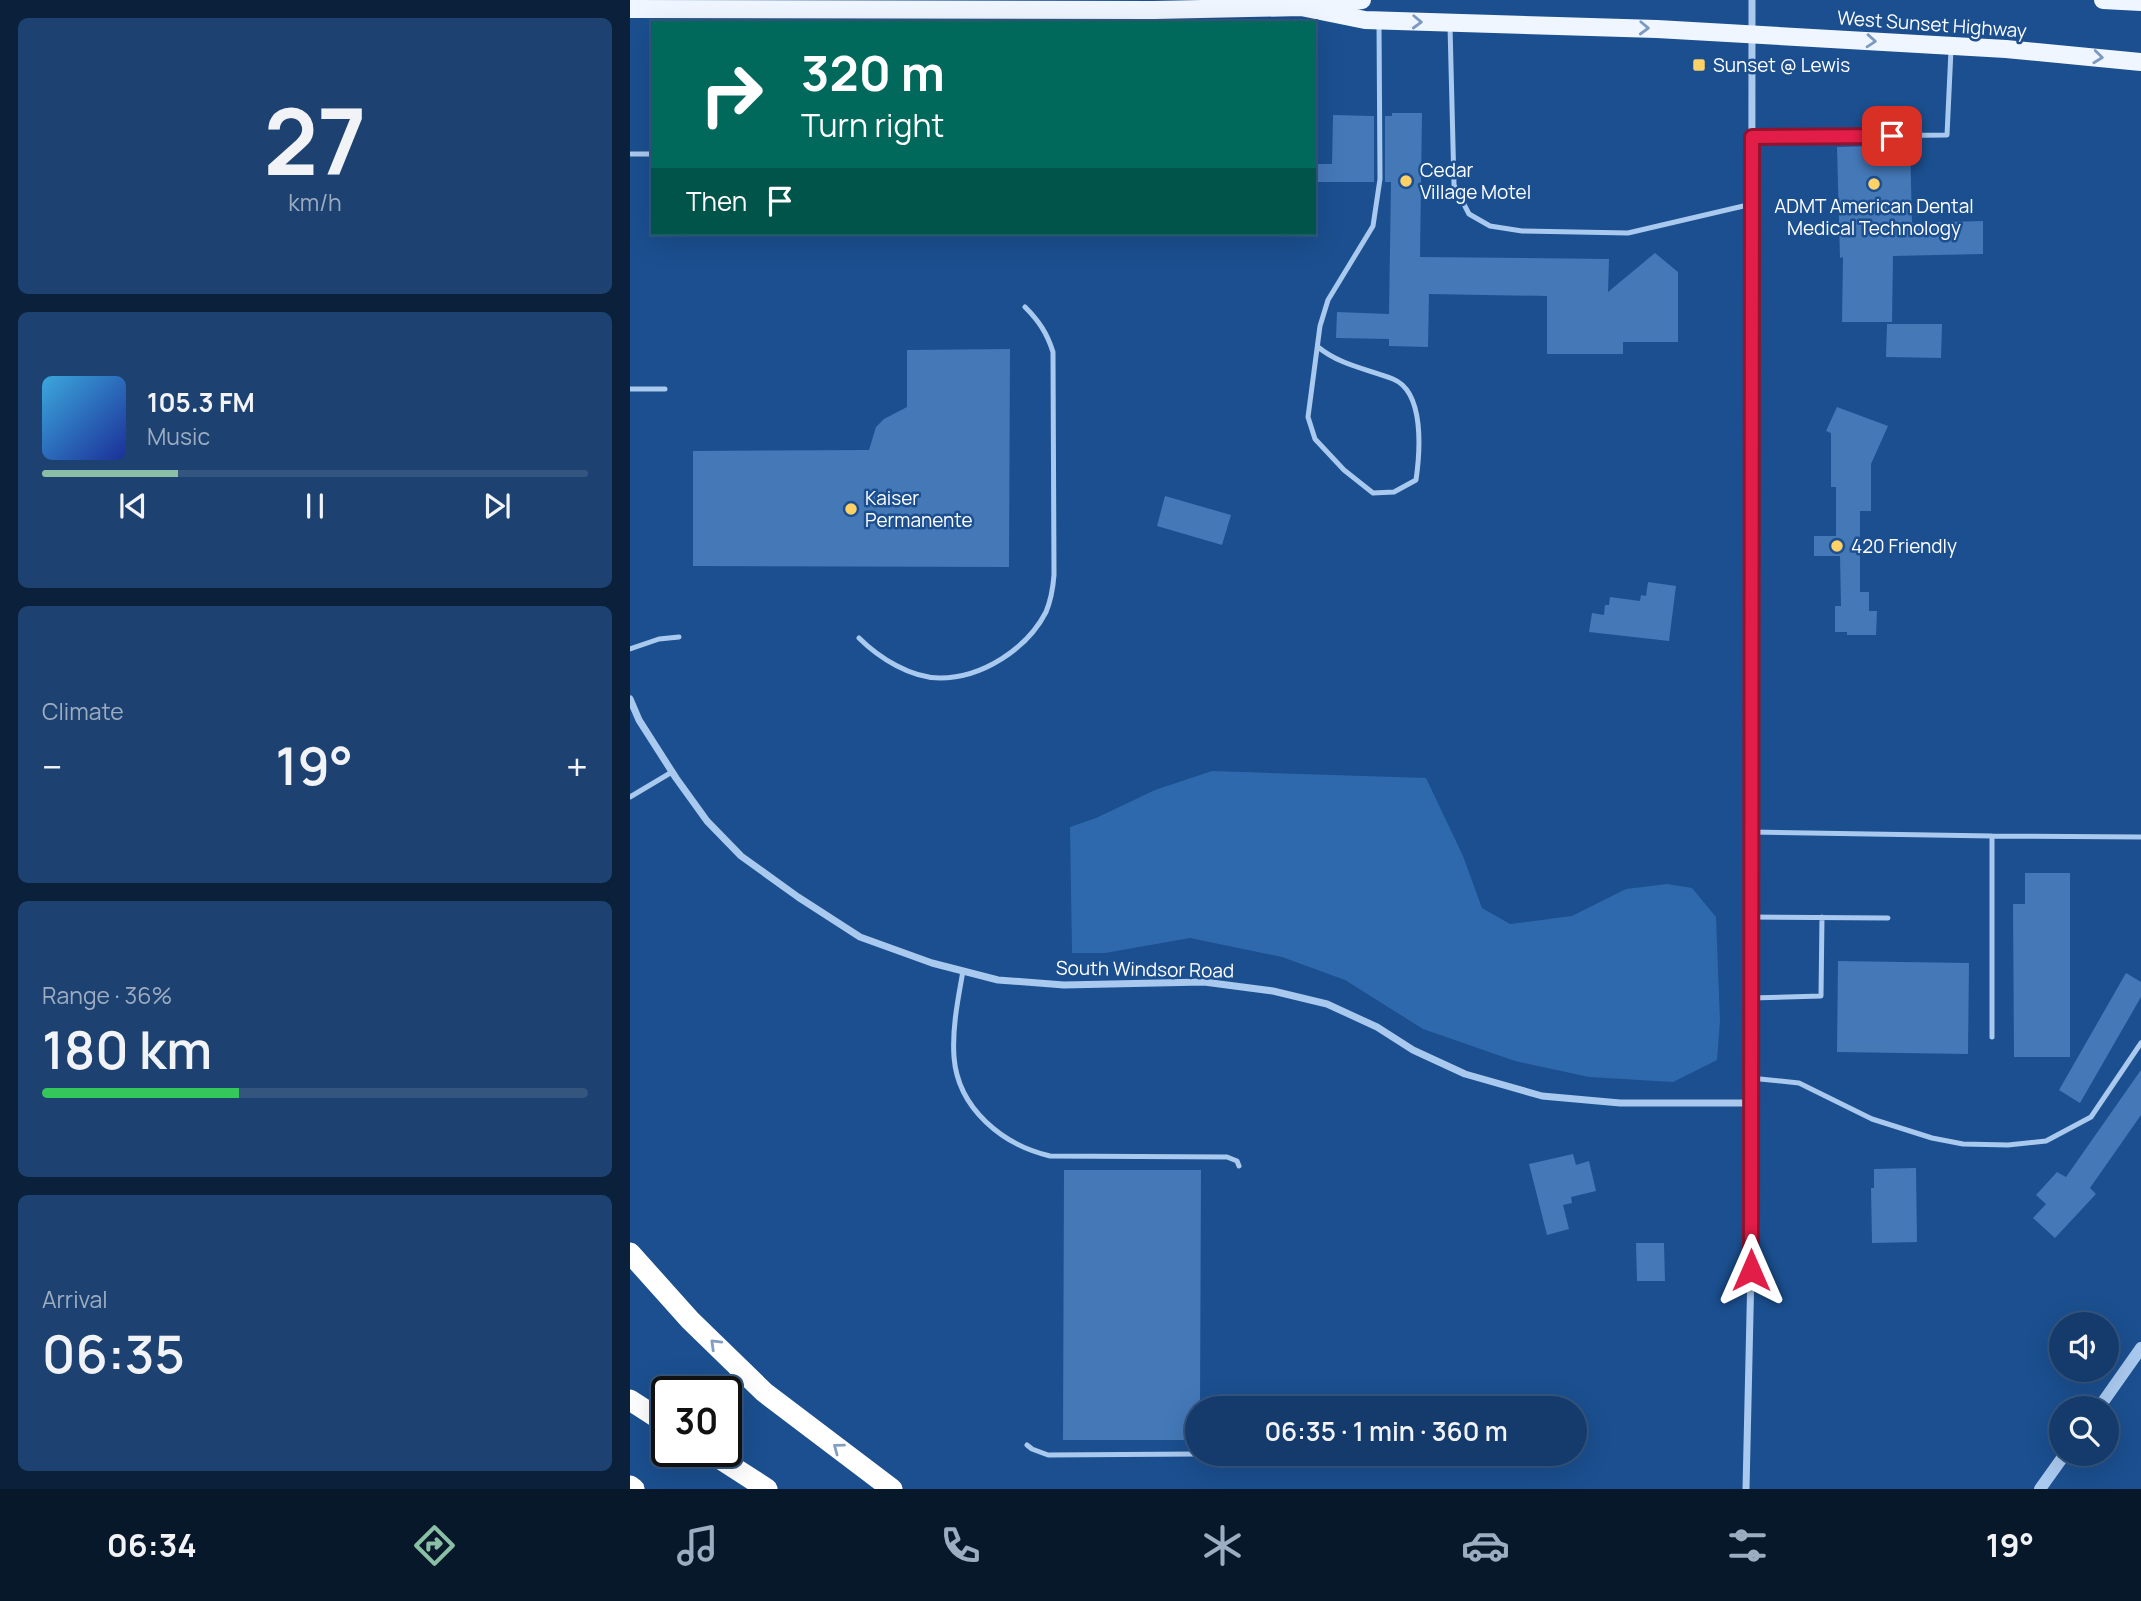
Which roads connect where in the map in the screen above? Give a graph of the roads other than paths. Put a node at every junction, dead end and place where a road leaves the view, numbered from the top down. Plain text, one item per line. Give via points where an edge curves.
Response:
1 (1362, 0) edge
2 (1752, 0) edge
3 (2103, 0) edge
4 (2141, 2) edge
5 (1154, 5) edge
6 (1301, 7) junction
7 (630, 9) edge
8 (1379, 20) junction
9 (1450, 23) junction
10 (1752, 35) junction
11 (1951, 46) junction
12 (2141, 62) edge
13 (1752, 137) junction
14 (630, 154) edge
15 (651, 154) edge
16 (1752, 204) junction
17 (1026, 307) dead end
18 (1318, 347) junction
19 (630, 389) edge
20 (665, 389) dead end
21 (679, 638) dead end
22 (859, 638) dead end
23 (630, 649) edge
24 (630, 699) edge
25 (672, 772) junction
26 (630, 797) edge
27 (1751, 832) junction
28 (1992, 836) junction
29 (2141, 837) edge
30 (1750, 917) junction
31 (1822, 917) junction
32 (1888, 918) dead end
33 (963, 971) junction
34 (1750, 998) junction
35 (1992, 1037) dead end
36 (2141, 1043) edge
37 (1750, 1078) junction
38 (1750, 1103) junction
39 (1239, 1166) dead end
40 (630, 1252) edge
41 (2141, 1348) edge
42 (2107, 1396) edge
43 (630, 1400) edge
44 (651, 1414) edge
45 (1027, 1445) dead end
46 (1185, 1454) edge
47 (2056, 1466) edge
48 (733, 1467) edge
49 (630, 1486) edge
50 (634, 1489) edge
51 (767, 1489) edge
52 (892, 1489) edge
53 (1746, 1489) edge
54 (2040, 1489) edge

1 - 6 main road, West Sunset Highway
2 - 10 street
3 - 4 main road
5 - 6 main road, West Sunset Highway
5 - 7 main road, West Sunset Highway
6 - 8 main road, West Sunset Highway
8 -> 9 main road, West Sunset Highway
8 - 18 lane via 1380,179 1373,226 1328,300
9 -> 10 main road, West Sunset Highway
9 - 16 lane via 1454,185 1469,214 1490,226 1522,231 1628,233
10 -> 11 main road, West Sunset Highway
10 - 13 street
11 -> 12 main road, West Sunset Highway
11 - 13 lane via 1947,135
13 - 16 street
14 - 15 lane
16 - 27 street
17 - 22 lane via 1048,335 1053,352 1054,575 1045,612 1013,651 961,676 919,674 870,649
18 - 18 lane via 1308,417 1315,439 1373,493 1394,492 1416,480 1420,450 1414,400 1397,380 1330,357
19 - 20 lane
21 - 23 lane
24 - 25 street, South Windsor Road
25 - 26 lane
25 - 33 street, South Windsor Road via 707,821 741,856 798,897 860,937
27 - 28 lane
27 - 30 street
28 - 29 lane
28 - 35 lane
30 - 31 lane
30 - 34 street
31 - 32 lane
31 - 34 lane via 1821,996
33 - 38 street, South Windsor Road via 998,980 1064,985 1204,982 1273,991 1327,1004 1465,1074 1542,1096 1620,1103
33 - 39 lane via 954,1060 967,1098 995,1131 1030,1151 1050,1156 1227,1157
34 - 37 street
36 - 37 lane via 2091,1116 2046,1141 2008,1145 1932,1138 1872,1119 1799,1083
37 - 38 street
38 - 53 street
52 -> 40 highway via 764,1391
41 - 42 street
43 - 44 highway
45 - 46 lane via 1048,1454
47 - 54 street
48 - 51 highway
49 - 50 highway

